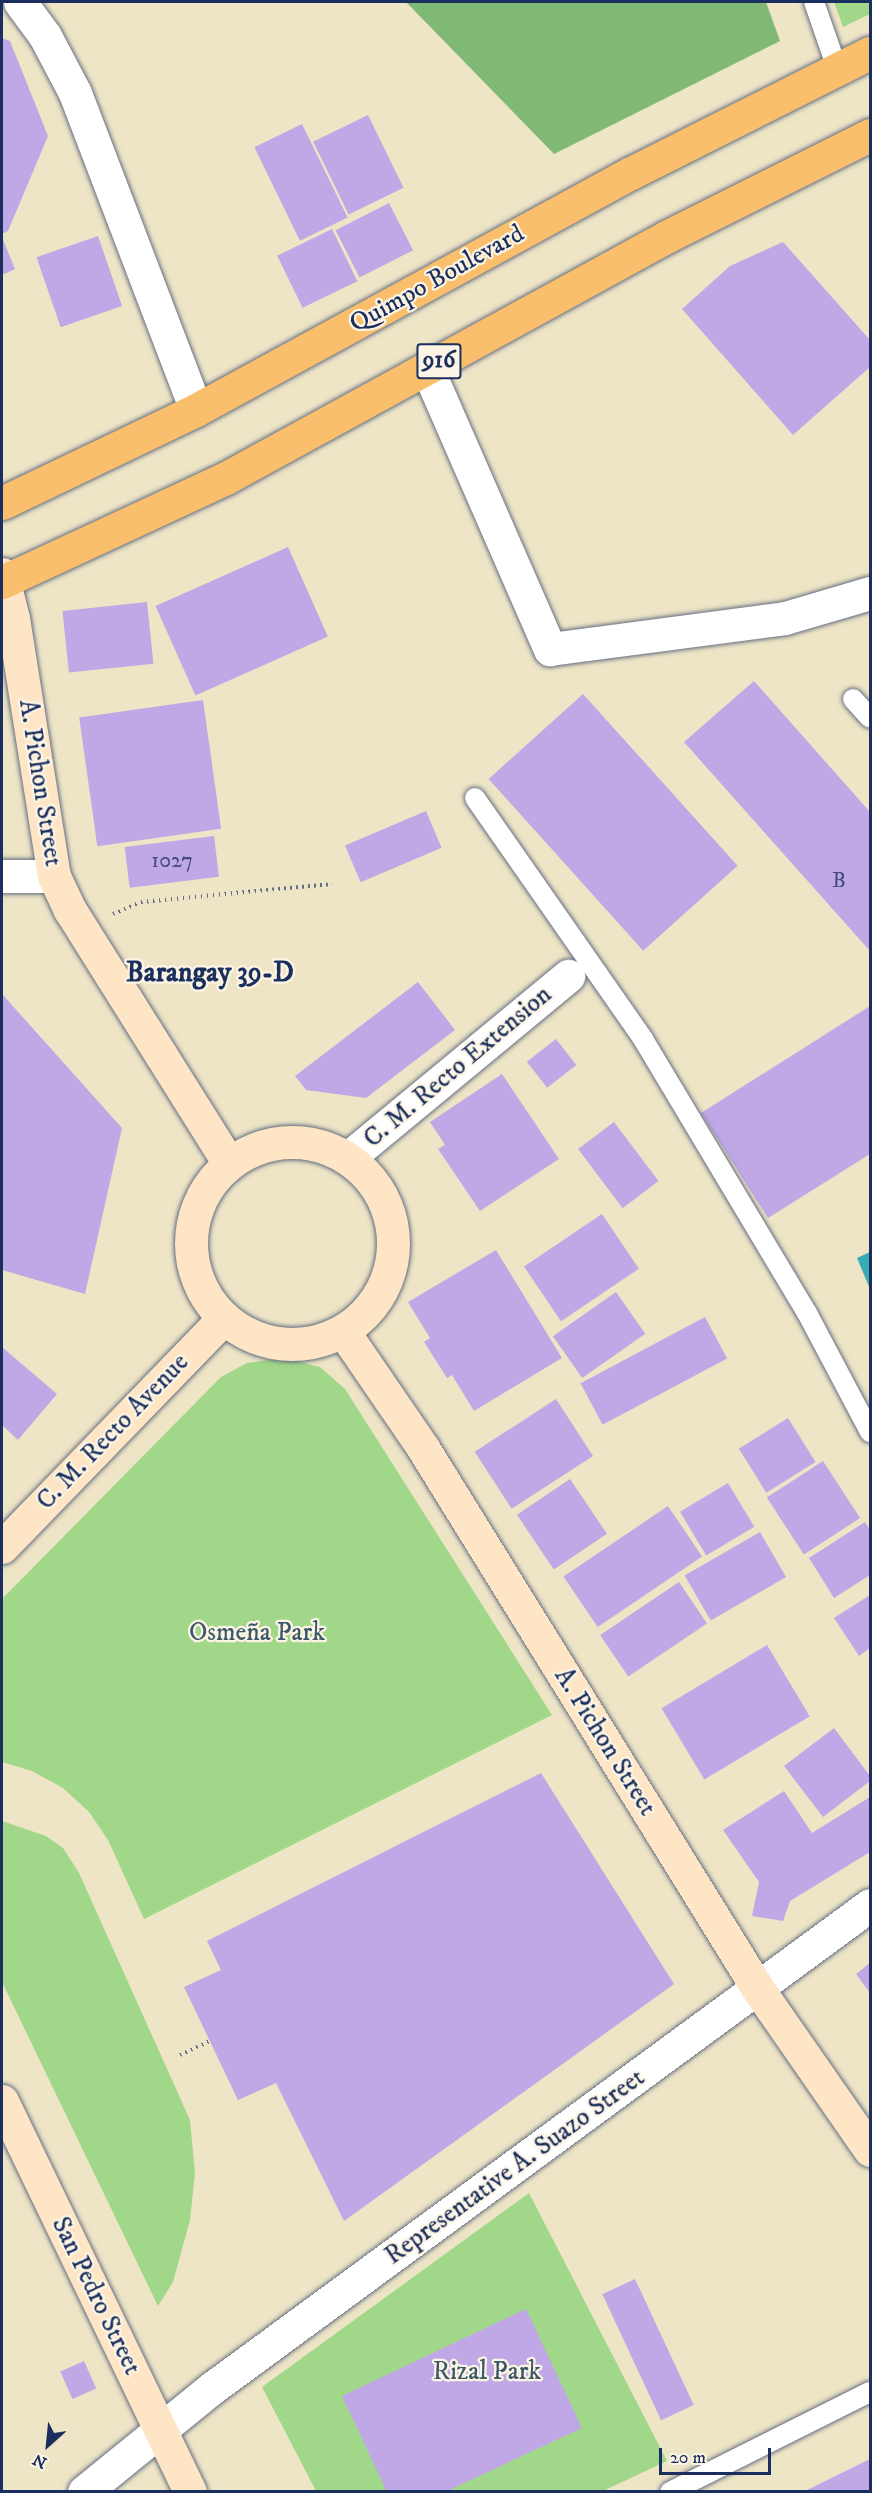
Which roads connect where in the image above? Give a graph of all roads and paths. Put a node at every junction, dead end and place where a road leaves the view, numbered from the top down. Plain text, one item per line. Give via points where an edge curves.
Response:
1 (20, 2) edge
2 (814, 2) edge
3 (870, 53) edge
4 (838, 71) junction
5 (870, 135) edge
6 (427, 368) junction
7 (196, 410) junction
8 (2, 503) edge
9 (2, 579) edge
10 (870, 593) edge
11 (854, 699) dead end
12 (870, 718) edge
13 (475, 798) dead end
14 (2, 876) edge
15 (54, 876) junction
16 (332, 884) dead end
17 (82, 928) junction
18 (578, 968) junction
19 (348, 1158) junction
20 (229, 1163) junction
21 (224, 1318) junction
22 (344, 1331) junction
23 (870, 1432) edge
24 (2, 1546) edge
25 (870, 1905) edge
26 (758, 1989) junction
27 (210, 2041) dead end
28 (180, 2055) dead end
29 (2, 2100) edge
30 (870, 2150) edge
31 (870, 2392) edge
32 (160, 2429) junction
33 (84, 2492) edge
34 (190, 2492) edge
35 (670, 2492) edge

1 - 7 street via 45,36 75,93
2 - 4 lane
3 - 4 main road, Quimpo Boulevard
4 - 7 main road, Quimpo Boulevard via 631,173
5 - 6 main road, 916 via 666,237
6 - 9 main road, 916 via 226,478
6 - 10 street via 550,649 785,618
7 - 8 main road, Quimpo Boulevard
9 - 15 main road, A. Pichon Street
11 - 12 lane
13 - 18 lane
14 - 15 street
15 - 17 main road, A. Pichon Street
16 - 17 path via 141,902
17 - 20 main road, A. Pichon Street
18 - 19 street, C. M. Recto Extension
18 - 23 lane via 643,1039 807,1313
19 - 20 main road via 329,1148 287,1141 266,1144
19 - 22 main road via 377,1187 390,1215 395,1246 392,1266 374,1304
20 - 21 main road via 204,1193 191,1229 191,1249 201,1287
21 - 22 main road via 255,1337 291,1344 318,1341
21 - 24 main road, C. M. Recto Avenue
22 - 26 main road, A. Pichon Street via 423,1448
25 - 26 street, Representative A. Suazo Street
26 - 30 main road, A. Pichon Street
26 - 32 street, Representative A. Suazo Street
27 - 28 path
29 - 32 main road, San Pedro Street
31 - 35 lane
32 - 33 street, Representative A. Suazo Street
32 - 34 main road, San Pedro Street

